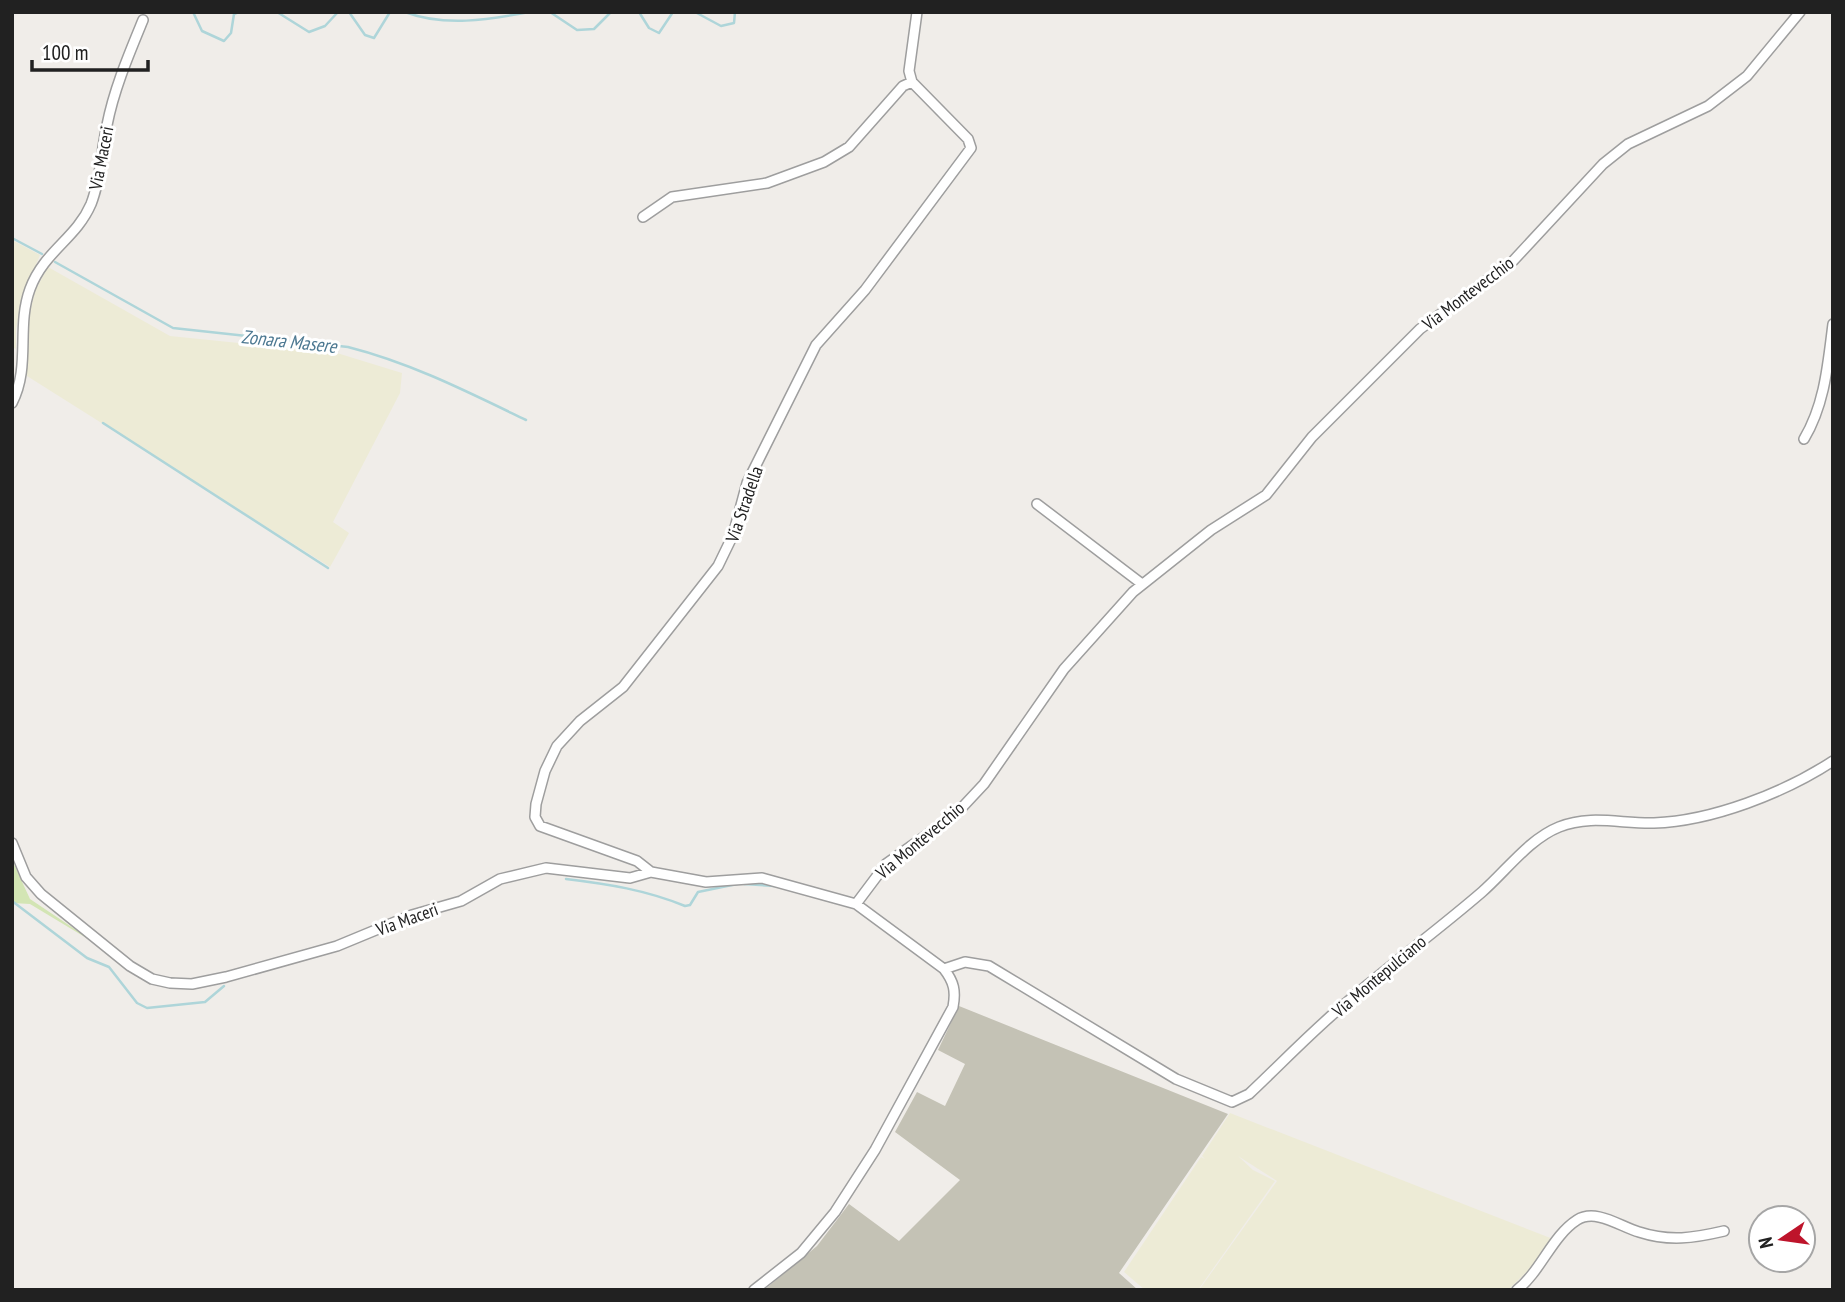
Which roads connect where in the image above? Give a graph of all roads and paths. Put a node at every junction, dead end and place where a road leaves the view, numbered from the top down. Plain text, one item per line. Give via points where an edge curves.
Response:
1 (917, 12) edge
2 (1800, 12) edge
3 (143, 20) dead end
4 (912, 82) junction
5 (643, 217) dead end
6 (1833, 324) edge
7 (12, 403) edge
8 (1804, 439) dead end
9 (1037, 504) dead end
10 (1142, 584) junction
11 (1833, 761) edge
12 (12, 843) edge
13 (651, 872) junction
14 (856, 904) junction
15 (944, 969) junction
16 (1724, 1231) dead end
17 (754, 1290) edge
18 (1517, 1290) edge

1 - 4 street via 909,71
2 - 10 street, Via Montevecchio via 1747,76 1708,106 1628,144 1603,164 1513,261 1420,329 1312,437 1266,495 1211,530
3 - 7 street, Via Maceri via 111,110 92,201 78,227 47,257 30,289 22,325 23,375
4 - 5 street via 903,86 849,147 824,162 767,183 672,197
4 - 13 street, Via Stradella via 968,139 971,148 967,156 865,290 816,345 747,483 733,535 718,566 623,687 562,740 545,771 536,804 540,826 636,861
6 - 8 street via 1827,373 1814,421
9 - 10 street
10 - 14 street, Via Montevecchio via 1064,669 984,784 955,815 886,864
11 - 15 street, Via Montepulciano via 1728,810 1652,823 1582,821 1541,836 1481,892 1343,1005 1241,1100 1224,1101 1176,1079 989,967 965,962
12 - 13 street, Via Maceri via 26,877 41,894 130,966 170,984 226,977 337,946 412,915 461,901 522,871 546,868 630,878
13 - 14 street, Via Maceri via 706,882 762,878
14 - 15 street
15 - 17 street via 956,992 953,1007 875,1150 835,1212 801,1252
16 - 18 street via 1676,1240 1586,1216 1567,1229

